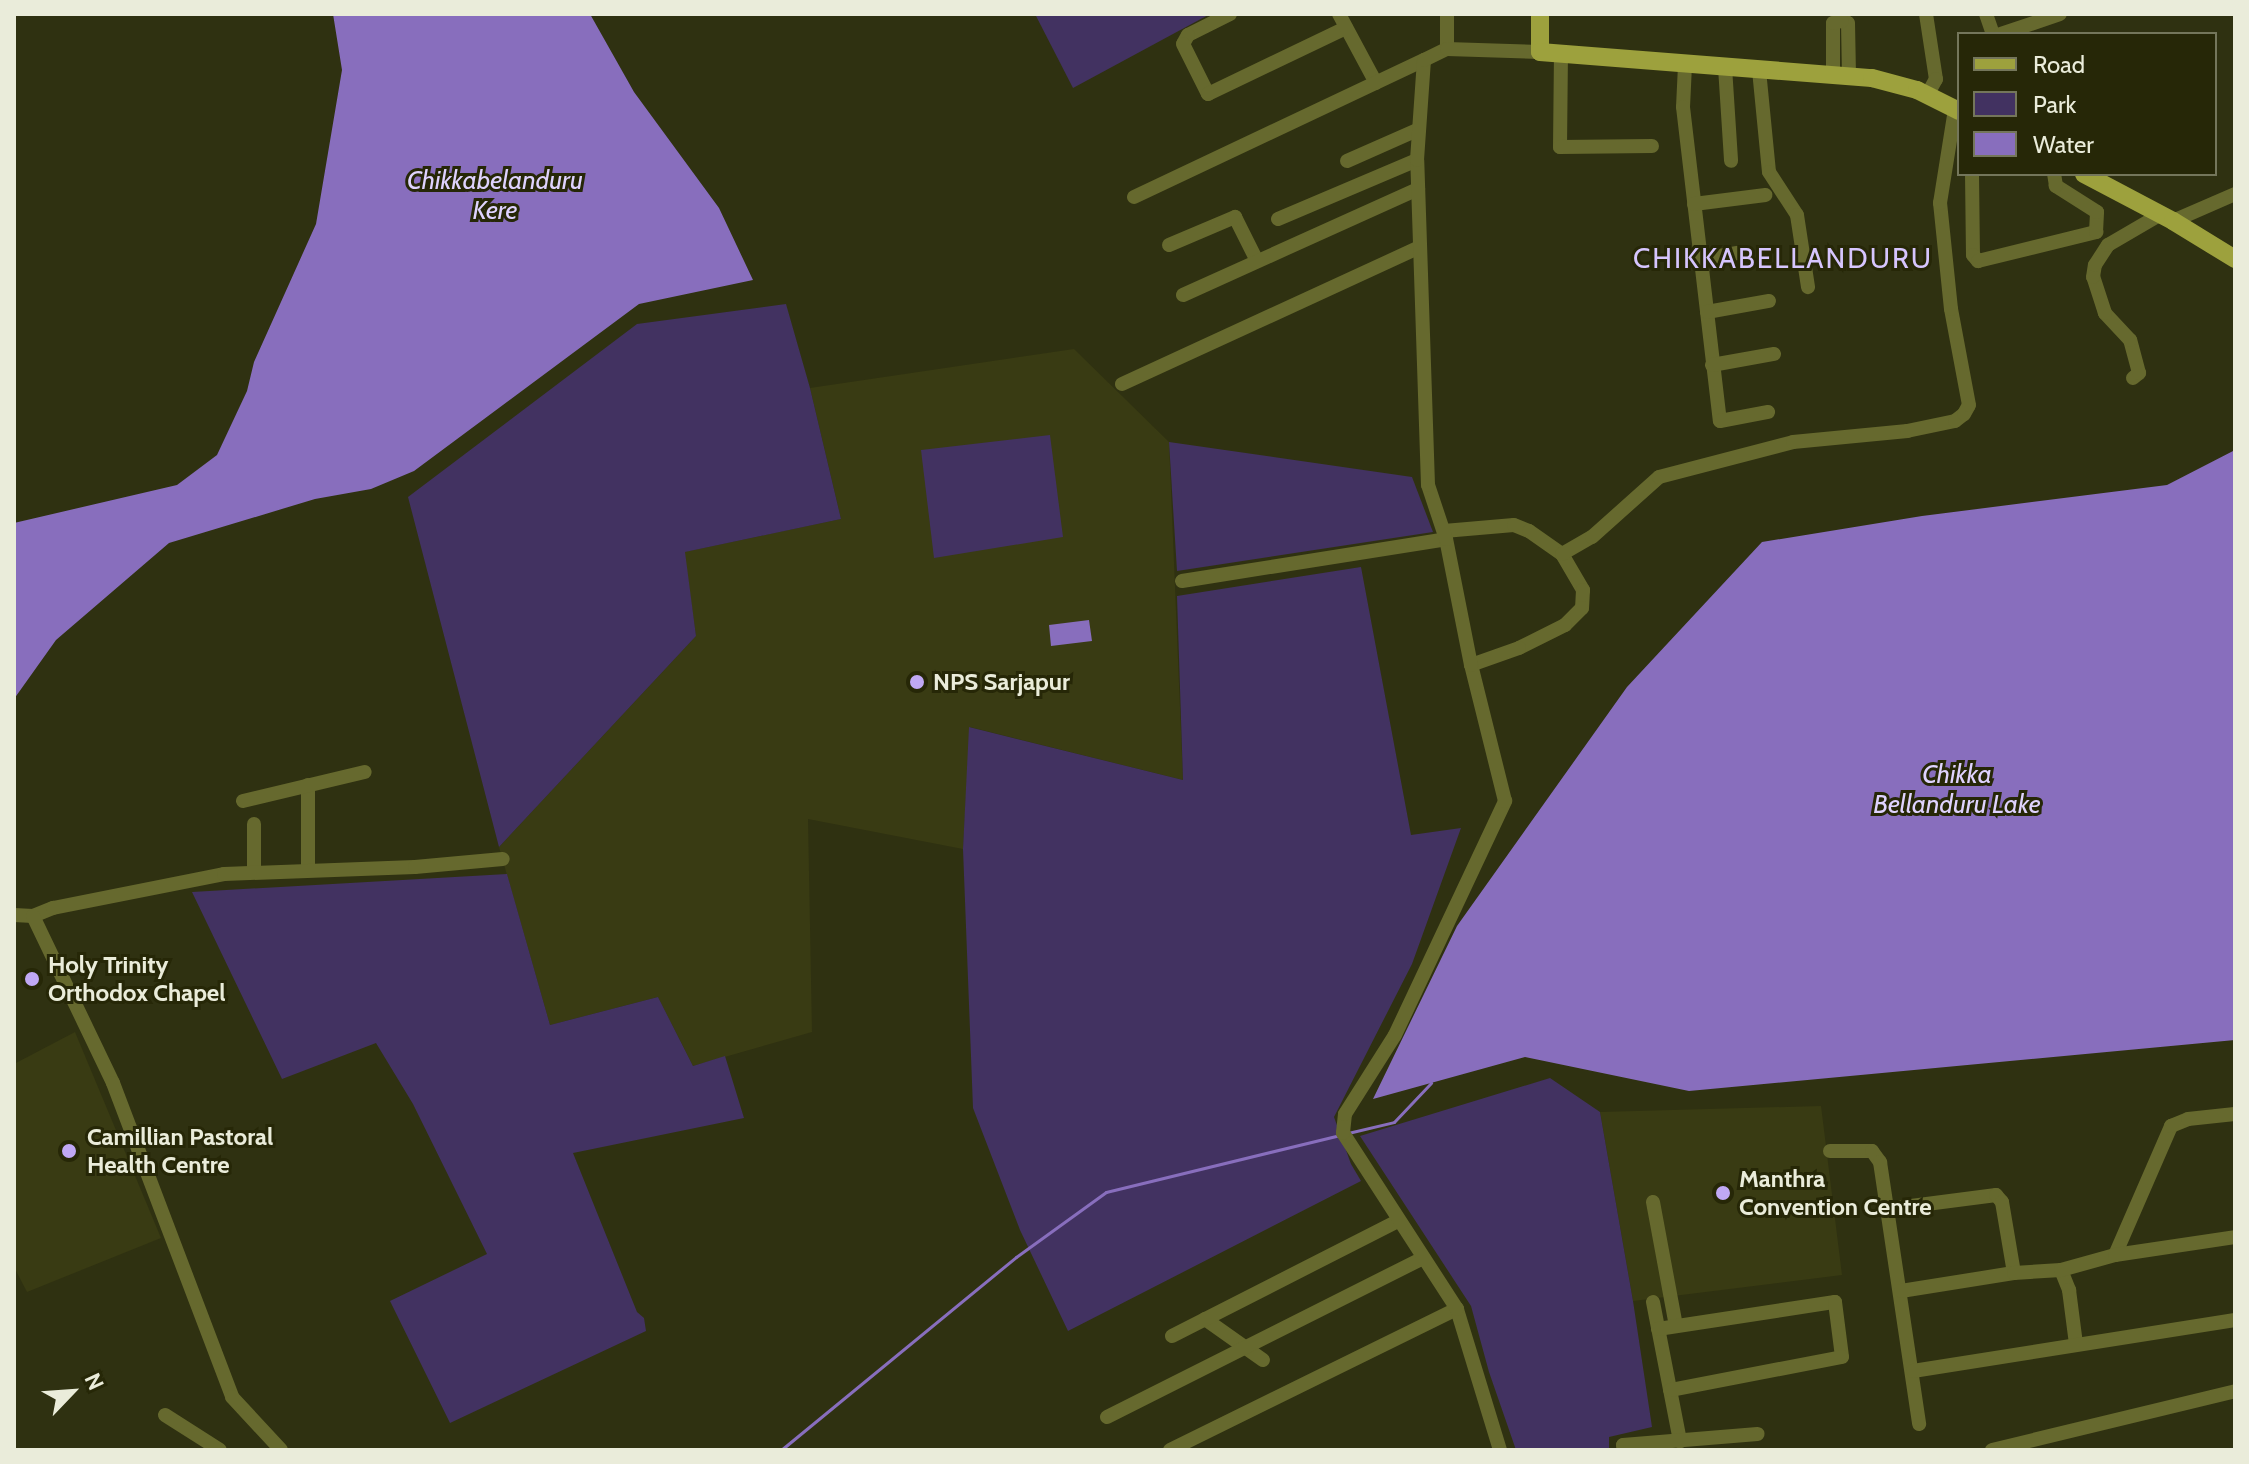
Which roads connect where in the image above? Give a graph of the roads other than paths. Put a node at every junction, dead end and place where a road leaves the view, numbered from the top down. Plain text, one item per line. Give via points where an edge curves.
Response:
1 (1230, 14) edge
2 (1339, 14) edge
3 (1447, 14) edge
4 (1540, 14) edge
5 (1926, 14) edge
6 (2060, 14) edge
7 (1842, 17) edge
8 (1346, 28) junction
9 (2007, 32) edge
10 (1447, 49) junction
11 (1540, 52) junction
12 (1561, 52) junction
13 (1424, 60) junction
14 (1685, 65) junction
15 (1725, 67) junction
16 (1759, 70) junction
17 (1841, 74) junction
18 (1376, 83) junction
19 (1927, 95) junction
20 (1957, 110) edge
21 (1417, 130) junction
22 (1652, 146) dead end
23 (1417, 160) junction
24 (1347, 161) dead end
25 (1731, 161) dead end
26 (1972, 176) edge
27 (2054, 176) edge
28 (2088, 176) edge
29 (1418, 189) junction
30 (2235, 194) edge
31 (1765, 195) dead end
32 (1134, 197) dead end
33 (1694, 204) junction
34 (2167, 218) junction
35 (1278, 219) dead end
36 (1169, 245) dead end
37 (1420, 247) junction
38 (1743, 252) dead end
39 (1700, 259) junction
40 (2235, 259) edge
41 (1257, 261) junction
42 (1808, 287) dead end
43 (1183, 295) dead end
44 (1769, 301) dead end
45 (1707, 312) junction
46 (1774, 354) dead end
47 (1712, 365) junction
48 (2133, 378) dead end
49 (1122, 384) dead end
50 (1768, 412) dead end
51 (1445, 535) junction
52 (1562, 554) junction
53 (1182, 581) dead end
54 (1471, 665) junction
55 (365, 772) dead end
56 (308, 785) junction
57 (243, 801) dead end
58 (254, 824) dead end
59 (503, 859) dead end
60 (308, 869) junction
61 (254, 872) junction
62 (14, 915) edge
63 (33, 916) junction
64 (2235, 1114) edge
65 (1830, 1151) dead end
66 (1653, 1202) dead end
67 (1888, 1209) junction
68 (1398, 1221) junction
69 (2235, 1237) edge
70 (2115, 1255) junction
71 (1423, 1258) junction
72 (2061, 1270) junction
73 (2014, 1273) junction
74 (1901, 1291) junction
75 (1653, 1302) dead end
76 (1457, 1309) junction
77 (1205, 1319) junction
78 (2235, 1320) edge
79 (1676, 1326) junction
80 (1658, 1329) junction
81 (1172, 1336) dead end
82 (2076, 1344) junction
83 (1245, 1348) junction
84 (1263, 1360) dead end
85 (1913, 1371) junction
86 (1670, 1390) junction
87 (2235, 1391) edge
88 (165, 1415) dead end
89 (1107, 1417) dead end
90 (1919, 1424) dead end
91 (1758, 1434) dead end
92 (1680, 1441) junction
93 (220, 1450) edge
94 (281, 1450) edge
95 (1170, 1450) edge
96 (1500, 1450) edge
97 (1624, 1450) edge
98 (1992, 1450) edge

1 - 8 street via 1188,35 1183,44 1208,94
2 - 8 street
3 - 10 street
4 - 11 main road
5 - 19 street via 1936,79
6 - 9 street
7 - 17 street via 1833,23
8 - 18 street
10 - 11 street
10 - 13 street
11 - 12 main road
12 - 14 main road
12 - 22 street via 1560,147
13 - 18 street
13 - 21 street
14 - 15 main road
14 - 33 street via 1683,107
15 - 16 main road
15 - 25 street
16 - 17 main road
16 - 42 street via 1769,172 1797,215
17 - 19 main road
18 - 32 street
19 - 20 main road
20 - 52 street via 1940,203 1951,309 1969,405 1964,414 1955,421 1907,431 1793,442 1659,477 1592,537
21 - 23 street
21 - 24 street
23 - 29 street
23 - 35 street
26 - 27 street via 1973,255 1978,261 2096,232 2097,212 2056,186
28 - 34 main road
29 - 37 street
29 - 41 street
30 - 34 street
31 - 33 street
33 - 39 street
34 - 40 main road
34 - 48 street via 2108,245 2095,265 2093,277 2105,313 2130,340 2139,373
36 - 41 street via 1235,217
37 - 49 street
37 - 51 street via 1428,485
38 - 39 street
39 - 45 street
41 - 43 street
44 - 45 street
45 - 47 street
46 - 47 street
47 - 50 street via 1720,421
51 - 52 street via 1514,525
51 - 53 street
51 - 54 street
52 - 54 street via 1583,590 1582,608 1565,625
54 - 68 street via 1505,801 1395,1035 1345,1114 1343,1133
55 - 56 street
56 - 57 street
56 - 60 street
58 - 61 street
59 - 60 street
60 - 61 street
61 - 63 street via 162,886
62 - 63 street
63 - 94 street via 113,1083 232,1397
64 - 70 street via 2171,1126
65 - 67 street via 1872,1151 1880,1162
66 - 79 street
67 - 73 street via 1996,1195 2002,1202
67 - 74 street
68 - 71 street
68 - 77 street
69 - 70 street
70 - 72 street
71 - 76 street
71 - 83 street
72 - 73 street
72 - 82 street
73 - 74 street
74 - 85 street
75 - 80 street
76 - 95 street
76 - 96 street
77 - 81 street
77 - 83 street
78 - 82 street
79 - 80 street
79 - 86 street via 1835,1302 1842,1357
80 - 86 street
82 - 85 street
83 - 84 street
83 - 89 street
85 - 90 street
86 - 92 street
87 - 98 street
88 - 93 street
91 - 92 street
92 - 97 street via 1623,1445

